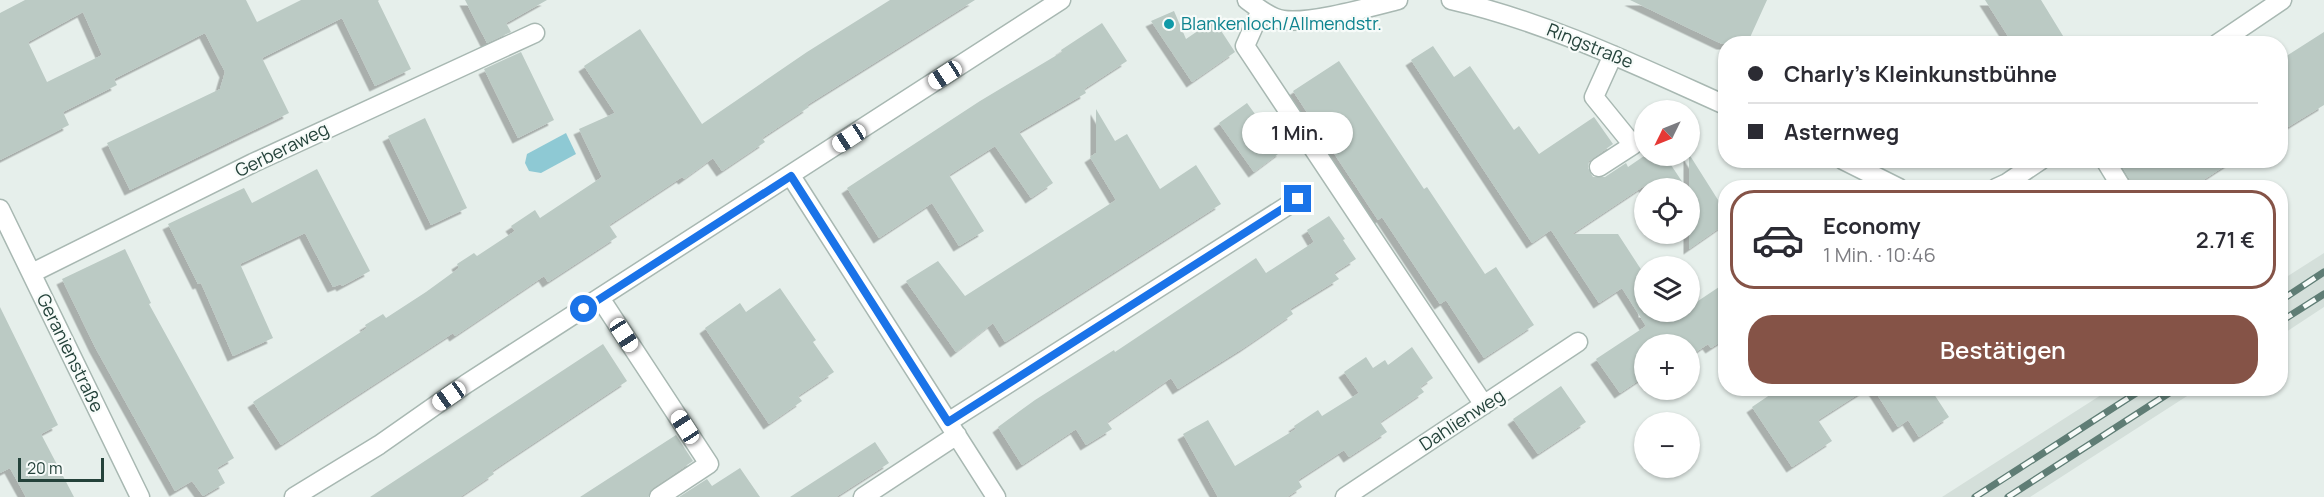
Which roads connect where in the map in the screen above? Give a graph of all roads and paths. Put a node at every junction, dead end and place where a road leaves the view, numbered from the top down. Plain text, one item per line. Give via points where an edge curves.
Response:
1 (1061, 0) edge
2 (1398, 0) edge
3 (1451, 0) edge
4 (2282, 0) edge
5 (1254, 5) edge
6 (535, 33) dead end
7 (2229, 36) edge
8 (1613, 55) junction
9 (1718, 102) edge
10 (1599, 167) dead end
11 (1859, 168) edge
12 (2029, 168) edge
13 (791, 176) junction
14 (1883, 180) edge
15 (2011, 180) edge
16 (1298, 199) dead end
17 (0, 208) edge
18 (32, 273) junction
19 (600, 298) junction
20 (1578, 342) dead end
21 (1484, 405) junction
22 (953, 428) junction
23 (140, 497) edge
24 (294, 497) edge
25 (659, 497) edge
26 (863, 497) edge
27 (996, 497) edge
28 (1345, 497) edge

1 - 13 street
2 - 5 street via 1294,21 1281,20
3 - 8 street, Ringstraße via 1534,23
4 - 7 street
5 - 21 street via 1245,46
6 - 18 street, Gerberaweg via 317,133
8 - 9 street, Ringstraße
8 - 10 street via 1594,97 1632,145
11 - 14 street
12 - 15 street
13 - 19 street
13 - 22 street
16 - 22 street
17 - 18 street, Geranienstraße
18 - 23 street, Geranienstraße
19 - 24 street
19 - 25 street via 709,464
20 - 21 street, Dahlienweg
21 - 28 street, Dahlienweg
22 - 26 street
22 - 27 street

